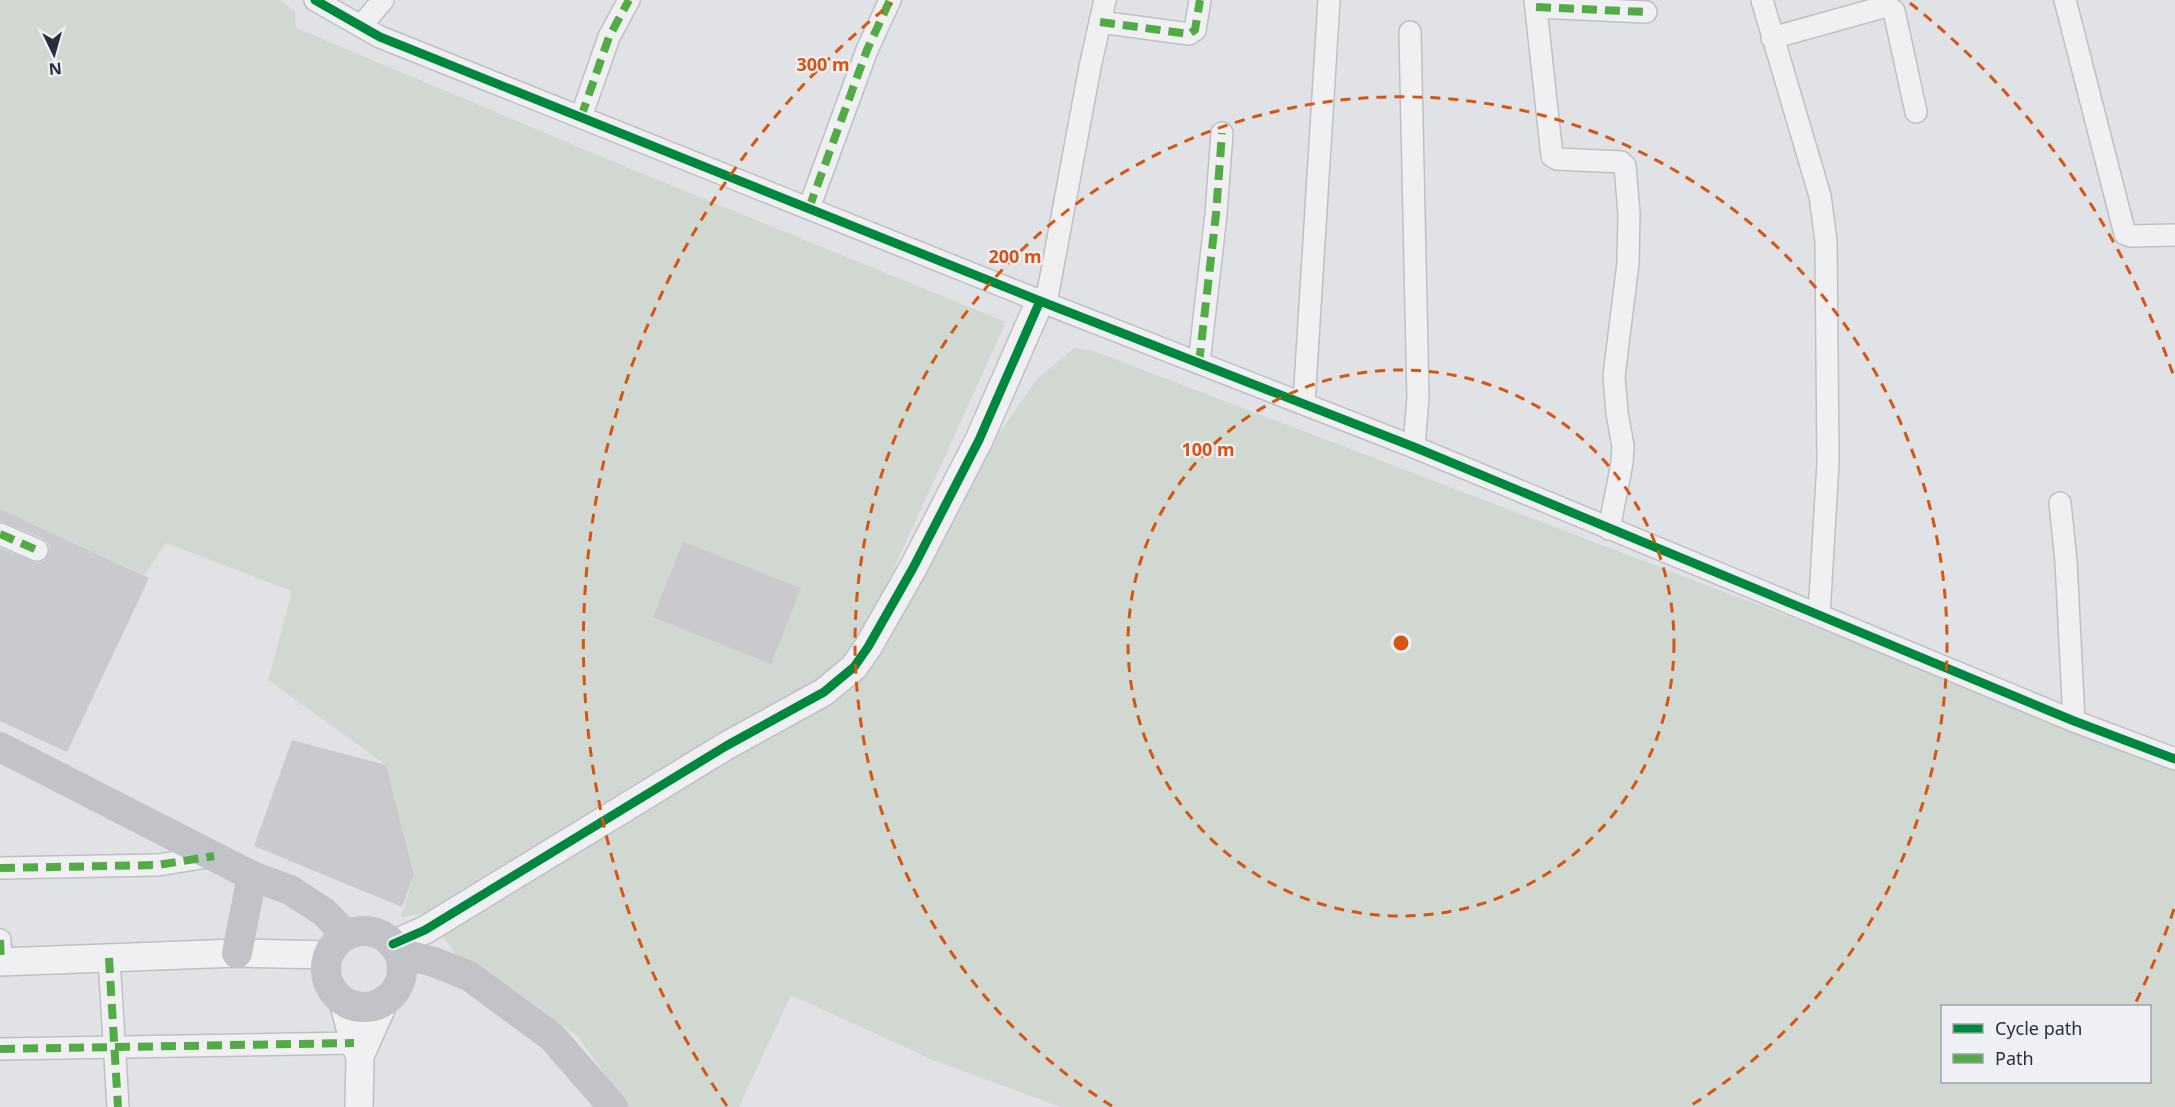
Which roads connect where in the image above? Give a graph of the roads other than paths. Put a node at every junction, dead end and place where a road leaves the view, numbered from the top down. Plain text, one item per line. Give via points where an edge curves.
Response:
1 (315, 0) edge
2 (382, 0) edge
3 (629, 0) edge
4 (890, 0) edge
5 (1105, 0) edge
6 (1200, 0) edge
7 (1329, 0) edge
8 (1762, 0) edge
9 (2065, 0) edge
10 (1535, 4) edge
11 (1843, 8) edge
12 (1646, 12) dead end
13 (1100, 22) junction
14 (361, 26) junction
15 (1410, 32) dead end
16 (1772, 38) junction
17 (1916, 112) dead end
18 (581, 117) junction
19 (1222, 133) dead end
20 (809, 208) junction
21 (2175, 235) edge
22 (1043, 302) junction
23 (1199, 363) junction
24 (1304, 404) junction
25 (1414, 447) junction
26 (2060, 503) dead end
27 (1609, 529) junction
28 (0, 534) edge
29 (37, 550) dead end
30 (1819, 615) junction
31 (2074, 721) junction
32 (0, 747) edge
33 (2175, 759) edge
34 (213, 856) junction
35 (0, 868) edge
36 (252, 876) junction
37 (337, 945) junction
38 (396, 948) junction
39 (237, 953) junction
40 (0, 955) edge
41 (109, 958) junction
42 (385, 1000) junction
43 (343, 1001) junction
44 (114, 1047) junction
45 (0, 1049) edge
46 (357, 1050) junction
47 (118, 1107) edge
48 (359, 1107) edge
49 (613, 1107) edge

1 - 14 street
2 - 14 street
3 - 18 street via 609,37
4 - 20 street
5 - 13 street
6 - 13 street via 1195,30 1189,34
7 - 24 street
8 - 16 street
9 - 21 street via 2125,234
10 - 12 street
10 - 27 street via 1552,156 1621,162 1625,166 1628,263 1614,376 1623,446
11 - 16 street
11 - 17 street via 1887,6 1894,11
13 - 22 street
14 - 18 street via 390,42
15 - 25 street via 1418,397
16 - 30 street via 1820,196 1826,241 1828,463
18 - 20 street
19 - 23 street
20 - 22 street
22 - 23 street
22 - 38 street via 913,568 854,667 824,692 726,746
23 - 24 street
24 - 25 street
25 - 27 street
26 - 31 street
27 - 30 street
28 - 29 street
30 - 31 street
31 - 33 street
32 - 34 main road
34 - 35 street via 158,865
34 - 36 main road
36 - 37 main road via 290,890 324,912
36 - 39 main road
37 - 38 main road via 358,931 371,931
37 - 39 street
37 - 43 main road via 326,968 334,993
38 - 42 main road via 402,966 401,979
38 - 49 main road via 469,976 552,1037
39 - 41 street
40 - 41 street
41 - 44 street
42 - 43 main road via 372,1006
42 - 46 street
43 - 46 street
44 - 45 street
44 - 46 street
44 - 47 street
46 - 48 street

